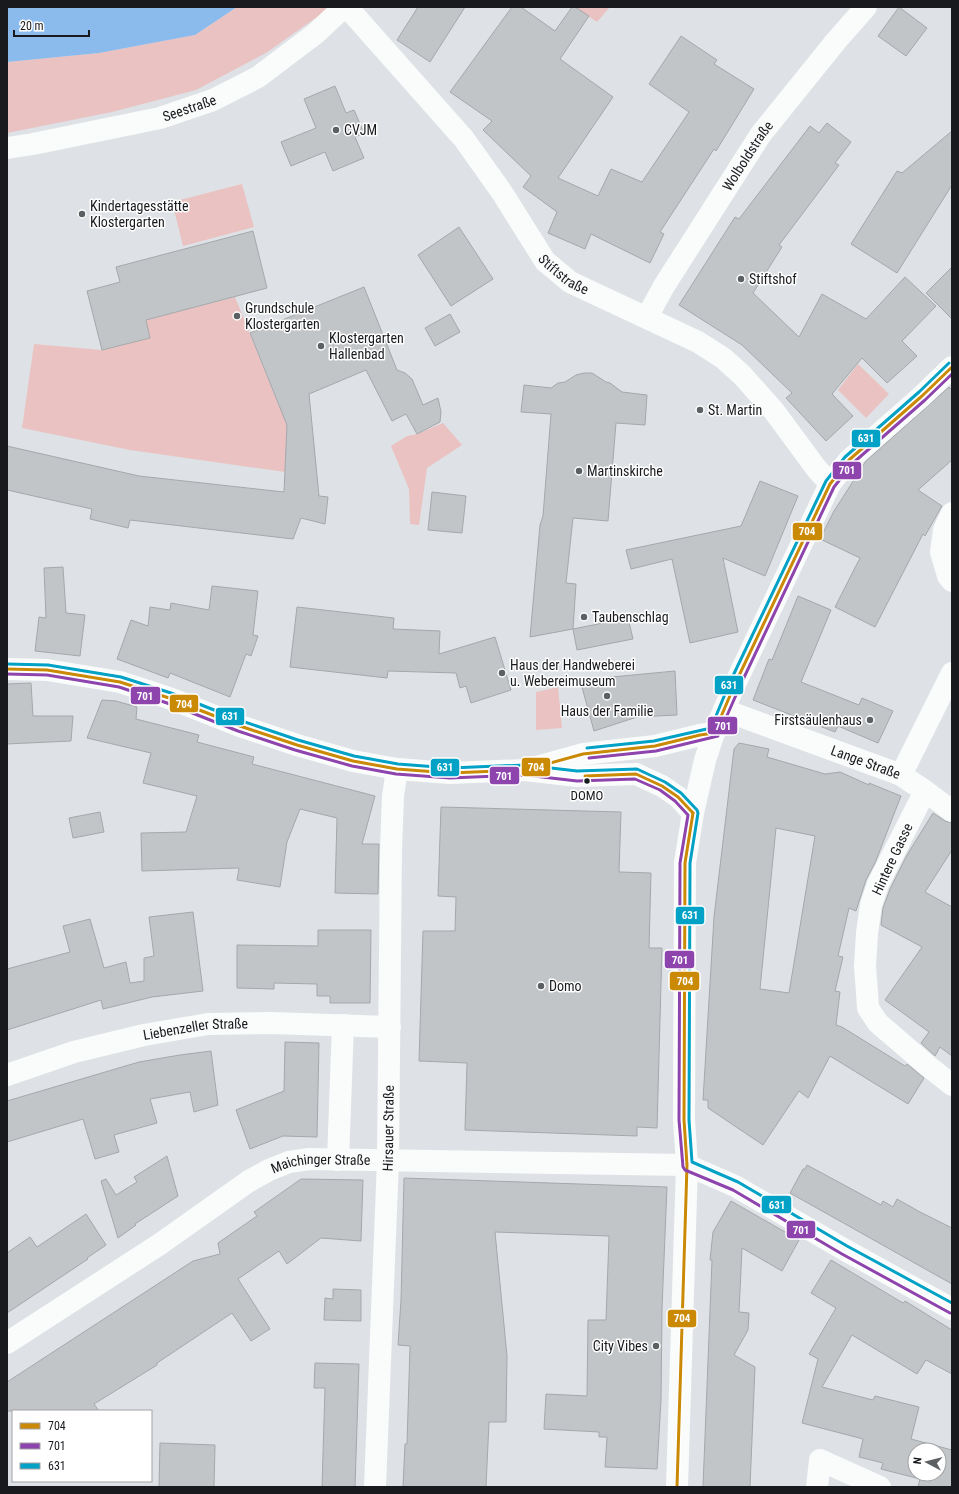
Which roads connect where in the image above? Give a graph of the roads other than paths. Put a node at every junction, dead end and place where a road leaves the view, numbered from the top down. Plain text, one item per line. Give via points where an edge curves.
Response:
1 (345, 7) edge
2 (866, 7) edge
3 (7, 148) edge
4 (646, 317) junction
5 (952, 367) edge
6 (830, 484) junction
7 (952, 513) edge
8 (952, 581) edge
9 (7, 669) edge
10 (952, 673) edge
11 (724, 710) junction
12 (714, 733) junction
13 (397, 769) junction
14 (525, 770) junction
15 (901, 775) junction
16 (925, 791) junction
17 (952, 811) edge
18 (693, 813) junction
19 (343, 1025) junction
20 (390, 1027) junction
21 (7, 1075) edge
22 (952, 1085) edge
23 (338, 1160) junction
24 (388, 1160) junction
25 (687, 1166) junction
26 (952, 1309) edge
27 (7, 1343) edge
28 (375, 1487) edge
29 (677, 1487) edge
30 (817, 1487) edge
31 (880, 1487) edge

1 - 3 street, Seestraße via 315,34 258,77 213,100 160,118
1 - 4 street, Stiftstraße via 464,139 503,194 545,261 570,282
2 - 4 street, Wolboldstraße via 761,134
4 - 6 street, Stiftstraße via 698,342 723,358 774,411
5 - 6 street via 849,460
6 - 11 street
7 - 8 street via 944,530 941,552
9 - 13 street via 47,670 120,682 297,745 353,761
10 - 15 street, Lange Straße
11 - 12 street
11 - 15 street, Lange Straße
12 - 14 street via 655,746 583,754
12 - 18 street
13 - 14 street via 450,773
13 - 20 street, Hirsauer Straße via 391,850
14 - 18 street via 577,776 636,774 662,786 678,797
15 - 16 street
16 - 17 street
16 - 22 street, Hintere Gasse via 878,884 871,905 866,933 865,966 868,1008 878,1023
18 - 25 street via 685,863 684,1120
19 - 20 street, Liebenzeller Straße
19 - 21 street, Liebenzeller Straße via 243,1023 187,1027 74,1052
19 - 23 street
20 - 24 street, Hirsauer Straße
23 - 24 street, Maichinger Straße
23 - 27 street, Maichinger Straße via 310,1159 289,1162 249,1181 160,1244
24 - 25 street, Maichinger Straße
24 - 28 street, Hirsauer Straße
25 - 26 street via 735,1186
25 - 29 street
30 - 31 street via 820,1460

